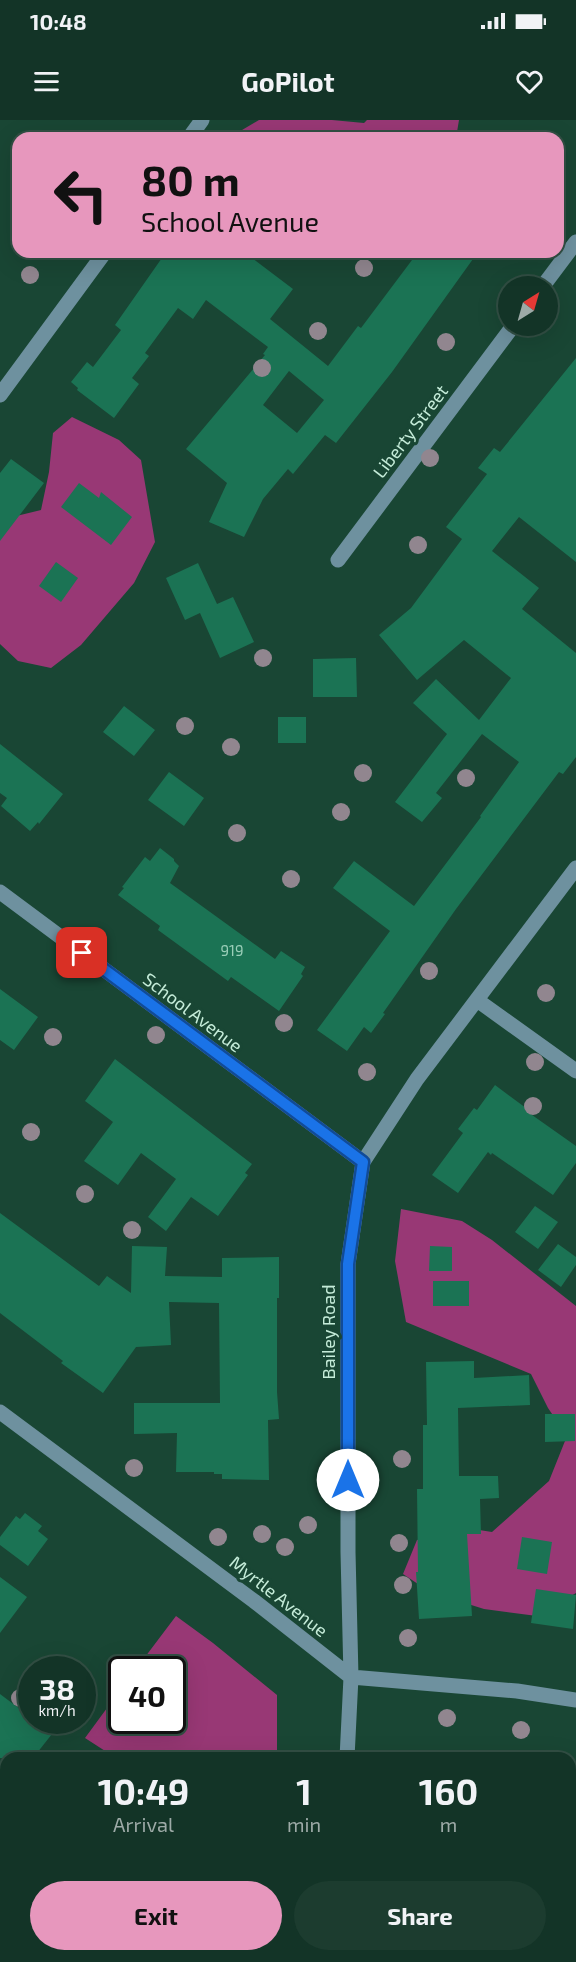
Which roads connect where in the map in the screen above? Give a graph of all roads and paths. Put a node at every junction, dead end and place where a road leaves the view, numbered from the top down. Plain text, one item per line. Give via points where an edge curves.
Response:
1 (576, 242) edge
2 (101, 258) edge
3 (550, 276) edge
4 (506, 336) edge
5 (0, 395) edge
6 (338, 560) dead end
7 (576, 868) edge
8 (0, 892) edge
9 (477, 1000) junction
10 (576, 1071) edge
11 (363, 1162) junction
12 (0, 1412) edge
13 (351, 1677) junction
14 (576, 1700) edge
15 (347, 1752) edge

1 - 3 street
2 - 5 street
4 - 6 street, Liberty Street
7 - 9 street, Bailey Road
8 - 11 street, School Avenue
9 - 10 street
9 - 11 street, Bailey Road via 417,1079
11 - 13 street, Bailey Road via 348,1264
12 - 13 street, Myrtle Avenue
13 - 14 street
13 - 15 street, Bailey Road

